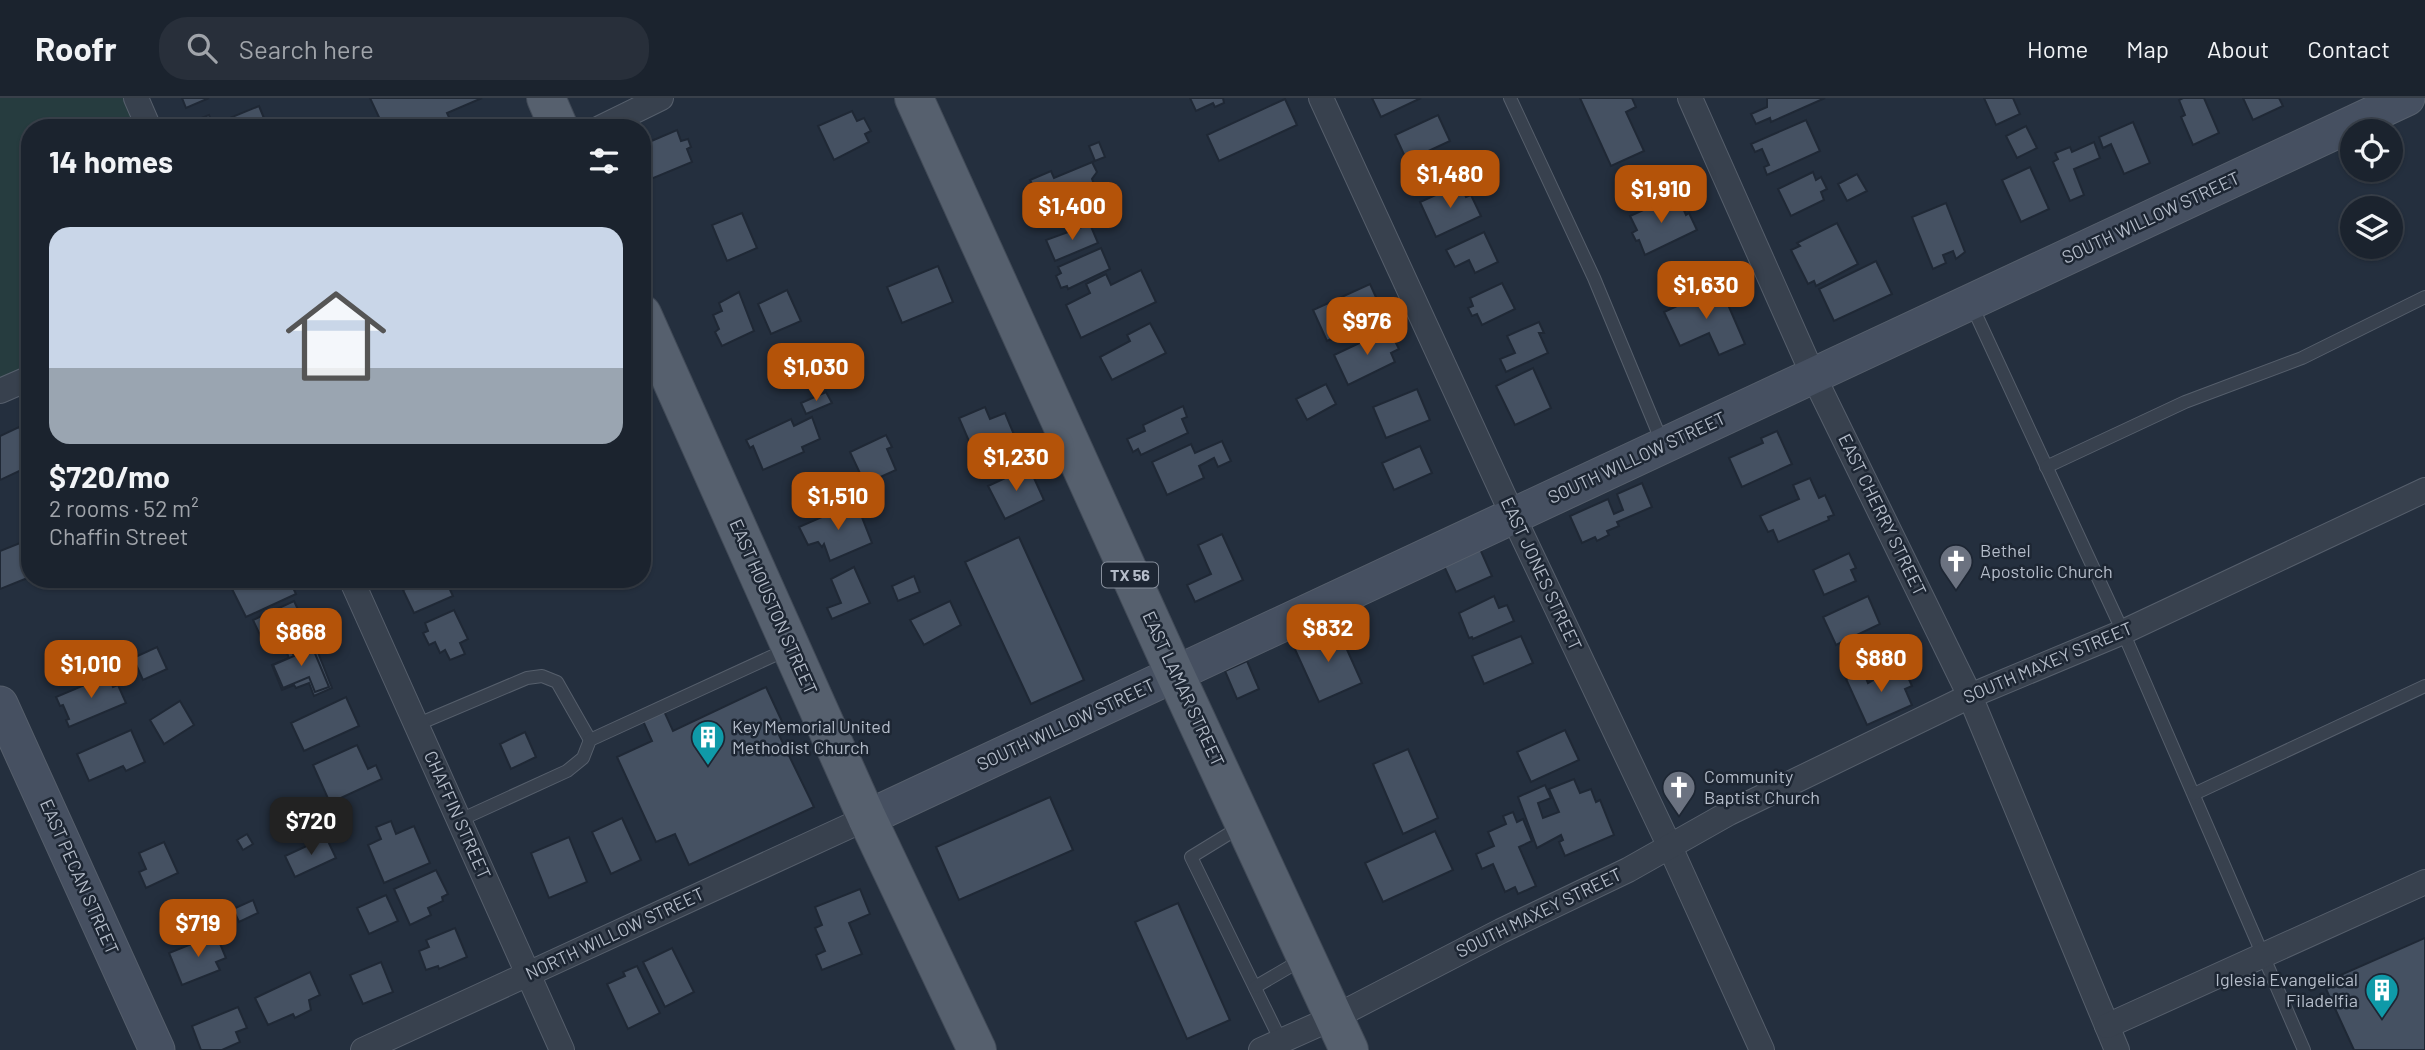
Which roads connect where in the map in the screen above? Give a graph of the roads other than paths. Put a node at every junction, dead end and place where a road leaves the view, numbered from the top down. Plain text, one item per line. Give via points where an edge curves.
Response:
1 (136, 98) edge
2 (546, 98) edge
3 (661, 98) edge
4 (914, 98) edge
5 (1321, 98) edge
6 (1510, 98) edge
7 (1690, 98) edge
8 (2407, 98) edge
9 (145, 119) edge
10 (555, 119) edge
11 (618, 119) edge
12 (2425, 297) edge
13 (1970, 302) junction
14 (651, 334) edge
15 (1814, 375) junction
16 (21, 382) edge
17 (0, 391) edge
18 (1663, 446) junction
19 (2046, 467) junction
20 (2425, 490) edge
21 (1513, 516) junction
22 (355, 588) edge
23 (2123, 632) junction
24 (791, 647) junction
25 (1175, 674) junction
26 (2425, 686) edge
27 (1970, 696) junction
28 (0, 704) edge
29 (416, 724) junction
30 (590, 740) junction
31 (2194, 794) junction
32 (867, 818) junction
33 (460, 820) junction
34 (1245, 824) junction
35 (1670, 847) junction
36 (2425, 882) edge
37 (2263, 955) junction
38 (1307, 956) junction
39 (529, 974) junction
40 (1255, 987) junction
41 (2107, 1026) junction
42 (1342, 1033) edge
43 (1271, 1045) edge
44 (157, 1050) edge
45 (363, 1050) edge
46 (562, 1050) edge
47 (977, 1050) edge
48 (1762, 1050) edge
49 (2118, 1050) edge
50 (2304, 1050) edge

1 - 9 street
2 - 10 main road
3 - 11 street
4 - 25 main road, EAST LAMAR STREET / TX 56
5 - 21 street, EAST JONES STREET
6 - 18 lane via 1594,278
7 - 15 street, EAST CHERRY STREET
8 - 13 street, SOUTH WILLOW STREET
12 - 19 lane via 2302,358 2185,402
13 - 15 street, SOUTH WILLOW STREET
13 - 19 lane
14 - 24 main road, EAST HOUSTON STREET
15 - 18 street, SOUTH WILLOW STREET
15 - 27 street, EAST CHERRY STREET
16 - 17 street
18 - 21 street, SOUTH WILLOW STREET
19 - 23 lane
20 - 23 street, SOUTH MAXEY STREET
21 - 25 street, SOUTH WILLOW STREET
21 - 35 street, EAST JONES STREET
22 - 29 street, CHAFFIN STREET
23 - 27 street, SOUTH MAXEY STREET
23 - 31 lane
24 - 30 lane
24 - 32 main road, EAST HOUSTON STREET
25 - 32 street, SOUTH WILLOW STREET
25 - 34 main road, EAST LAMAR STREET / TX 56
26 - 31 lane
27 - 35 street, SOUTH MAXEY STREET via 1729,813
27 - 41 street, EAST CHERRY STREET
28 - 44 street, EAST PECAN STREET
29 - 30 lane via 542,676 557,682
29 - 33 street, CHAFFIN STREET
30 - 33 lane via 583,758 567,771
31 - 37 lane
32 - 39 street, NORTH WILLOW STREET
32 - 47 main road, EAST HOUSTON STREET
33 - 39 street, CHAFFIN STREET
34 - 38 main road, EAST LAMAR STREET / TX 56
34 - 40 lane via 1191,857
35 - 42 street, SOUTH MAXEY STREET
35 - 48 street, EAST JONES STREET
36 - 37 street
37 - 41 street
37 - 50 lane
38 - 40 lane
38 - 42 main road, EAST LAMAR STREET / TX 56
39 - 45 street, NORTH WILLOW STREET
39 - 46 street, CHAFFIN STREET
40 - 43 lane
41 - 49 street, EAST CHERRY STREET
42 - 43 street, SOUTH MAXEY STREET

